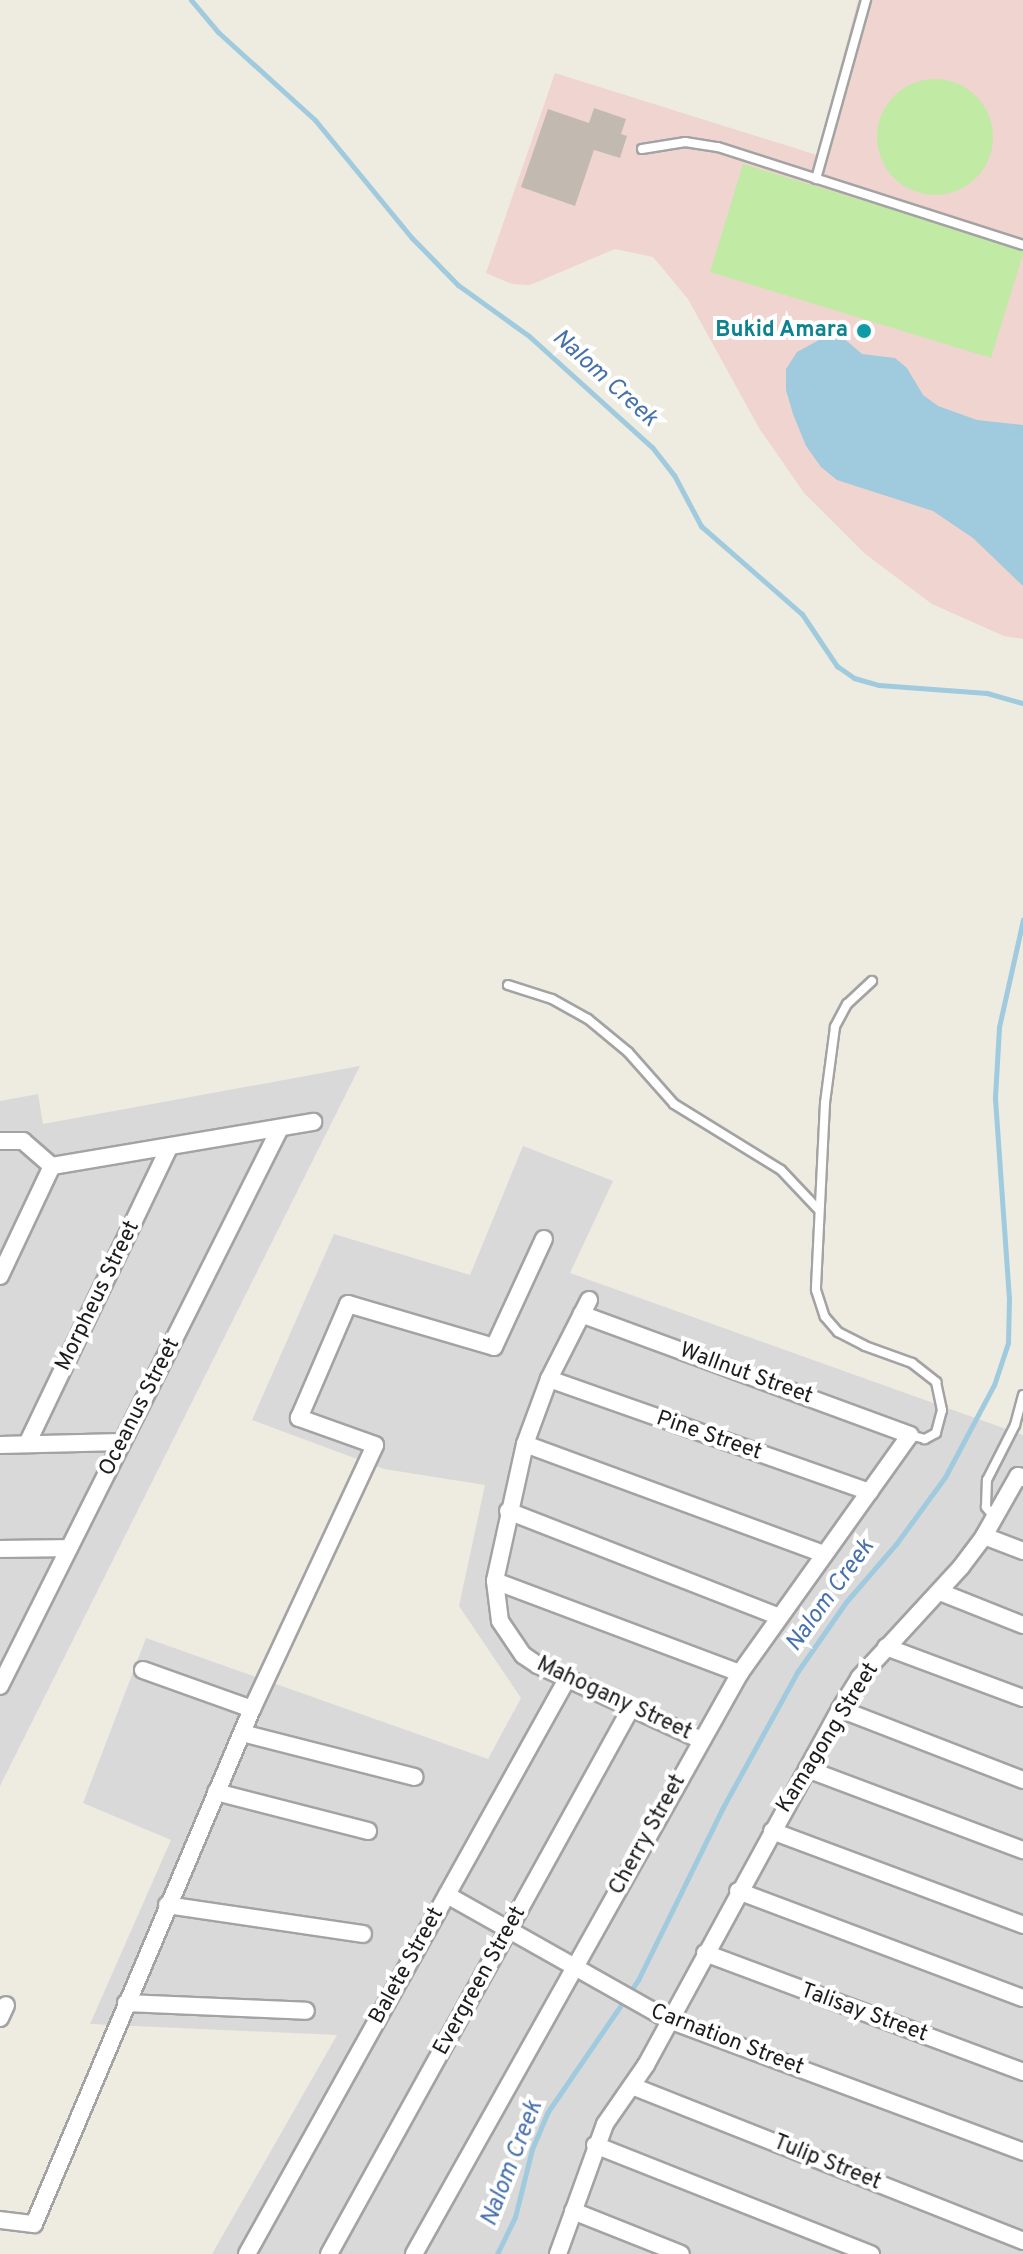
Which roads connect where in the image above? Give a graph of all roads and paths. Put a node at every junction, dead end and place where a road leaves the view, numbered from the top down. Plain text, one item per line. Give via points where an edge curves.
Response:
1 (866, 0) edge
2 (642, 149) dead end
3 (816, 179) junction
4 (1023, 245) edge
5 (872, 981) dead end
6 (508, 985) dead end
7 (313, 1122) dead end
8 (280, 1128) junction
9 (0, 1141) edge
10 (169, 1147) junction
11 (52, 1166) junction
12 (818, 1210) junction
13 (544, 1239) dead end
14 (5, 1254) edge
15 (0, 1276) edge
16 (585, 1307) joint
17 (549, 1379) junction
18 (1023, 1395) edge
19 (910, 1435) junction
20 (122, 1442) junction
21 (27, 1444) junction
22 (525, 1444) junction
23 (0, 1445) edge
24 (1020, 1477) edge
25 (870, 1492) junction
26 (508, 1511) junction
27 (994, 1518) junction
28 (984, 1536) junction
29 (69, 1548) junction
30 (0, 1549) edge
31 (1023, 1551) edge
32 (824, 1554) junction
33 (495, 1581) junction
34 (940, 1592) junction
35 (778, 1616) junction
36 (1023, 1625) edge
37 (886, 1647) junction
38 (143, 1670) dead end
39 (740, 1673) junction
40 (567, 1679) junction
41 (0, 1686) edge
42 (1023, 1698) edge
43 (631, 1708) junction
44 (252, 1709) junction
45 (840, 1709) junction
46 (242, 1733) junction
47 (701, 1740) junction
48 (807, 1769) junction
49 (414, 1777) dead end
50 (1023, 1780) edge
51 (216, 1792) junction
52 (368, 1831) dead end
53 (772, 1831) junction
54 (1023, 1850) edge
55 (738, 1891) junction
56 (447, 1895) junction
57 (167, 1905) junction
58 (1023, 1925) edge
59 (508, 1930) junction
60 (363, 1934) dead end
61 (705, 1953) junction
62 (574, 1968) junction
63 (1023, 1998) edge
64 (126, 2003) junction
65 (306, 2011) dead end
66 (669, 2020) junction
67 (1023, 2072) edge
68 (632, 2086) junction
69 (595, 2145) junction
70 (1023, 2152) edge
71 (573, 2211) junction
72 (0, 2220) edge
73 (1023, 2241) edge
74 (247, 2254) edge
75 (329, 2254) edge
76 (414, 2254) edge
77 (558, 2254) edge
78 (681, 2254) edge
79 (871, 2254) edge

1 - 3 lane
2 - 3 lane via 701,143
3 - 4 lane
5 - 12 lane via 847,1004 835,1027
6 - 12 lane via 552,999 588,1019 628,1052 674,1104 781,1170
7 - 8 street
8 - 10 street
8 - 20 street, Oceanus Street
9 - 11 street via 23,1141
10 - 11 street
10 - 21 street, Morpheus Street
11 - 14 street
12 - 19 lane via 816,1290 825,1317 838,1332 912,1363 936,1382 942,1410 936,1433 925,1439
13 - 44 street via 494,1347 348,1304 299,1418 375,1445
14 - 15 street
16 - 17 street, Mahogany Street
16 - 19 street, Wallnut Street
17 - 22 street, Mahogany Street
17 - 25 street, Pine Street
18 - 27 lane via 1015,1425 987,1480 986,1507
19 - 25 street, Cherry Street
20 - 21 street
20 - 29 street, Oceanus Street
21 - 23 street
22 - 26 street, Mahogany Street
22 - 32 street
24 - 27 street, Kamagong Street
25 - 32 street, Cherry Street
26 - 33 street, Mahogany Street
26 - 35 street
27 - 28 street, Kamagong Street
28 - 31 street
28 - 34 street, Kamagong Street
29 - 30 street
29 - 41 street, Oceanus Street
32 - 35 street, Cherry Street
33 - 39 street
33 - 40 street, Mahogany Street via 500,1621 510,1640 538,1665
34 - 36 street
34 - 37 street, Kamagong Street
35 - 39 street, Cherry Street
37 - 42 street
37 - 45 street, Kamagong Street
38 - 44 street
39 - 47 street, Cherry Street
40 - 43 street, Mahogany Street
40 - 56 street, Balete Street
43 - 47 street, Mahogany Street
43 - 59 street, Evergreen Street
44 - 46 street
45 - 48 street, Kamagong Street
45 - 50 street
46 - 49 street
46 - 51 street
47 - 62 street, Cherry Street
48 - 53 street, Kamagong Street
48 - 54 street
51 - 52 street
51 - 57 street
53 - 55 street, Kamagong Street
53 - 58 street
55 - 61 street, Kamagong Street
55 - 63 street
56 - 59 street, Carnation Street
56 - 74 street, Balete Street
57 - 60 street
57 - 64 street
59 - 62 street, Carnation Street
59 - 75 street, Evergreen Street
61 - 66 street, Kamagong Street
61 - 67 street, Talisay Street
62 - 66 street, Carnation Street
62 - 76 street, Cherry Street
64 - 65 street
64 - 72 street via 34,2224
66 - 68 street, Kamagong Street
66 - 70 street, Carnation Street
68 - 69 street, Kamagong Street
68 - 73 street, Tulip Street
69 - 71 street, Kamagong Street
69 - 79 street
71 - 77 street, Kamagong Street
71 - 78 street

